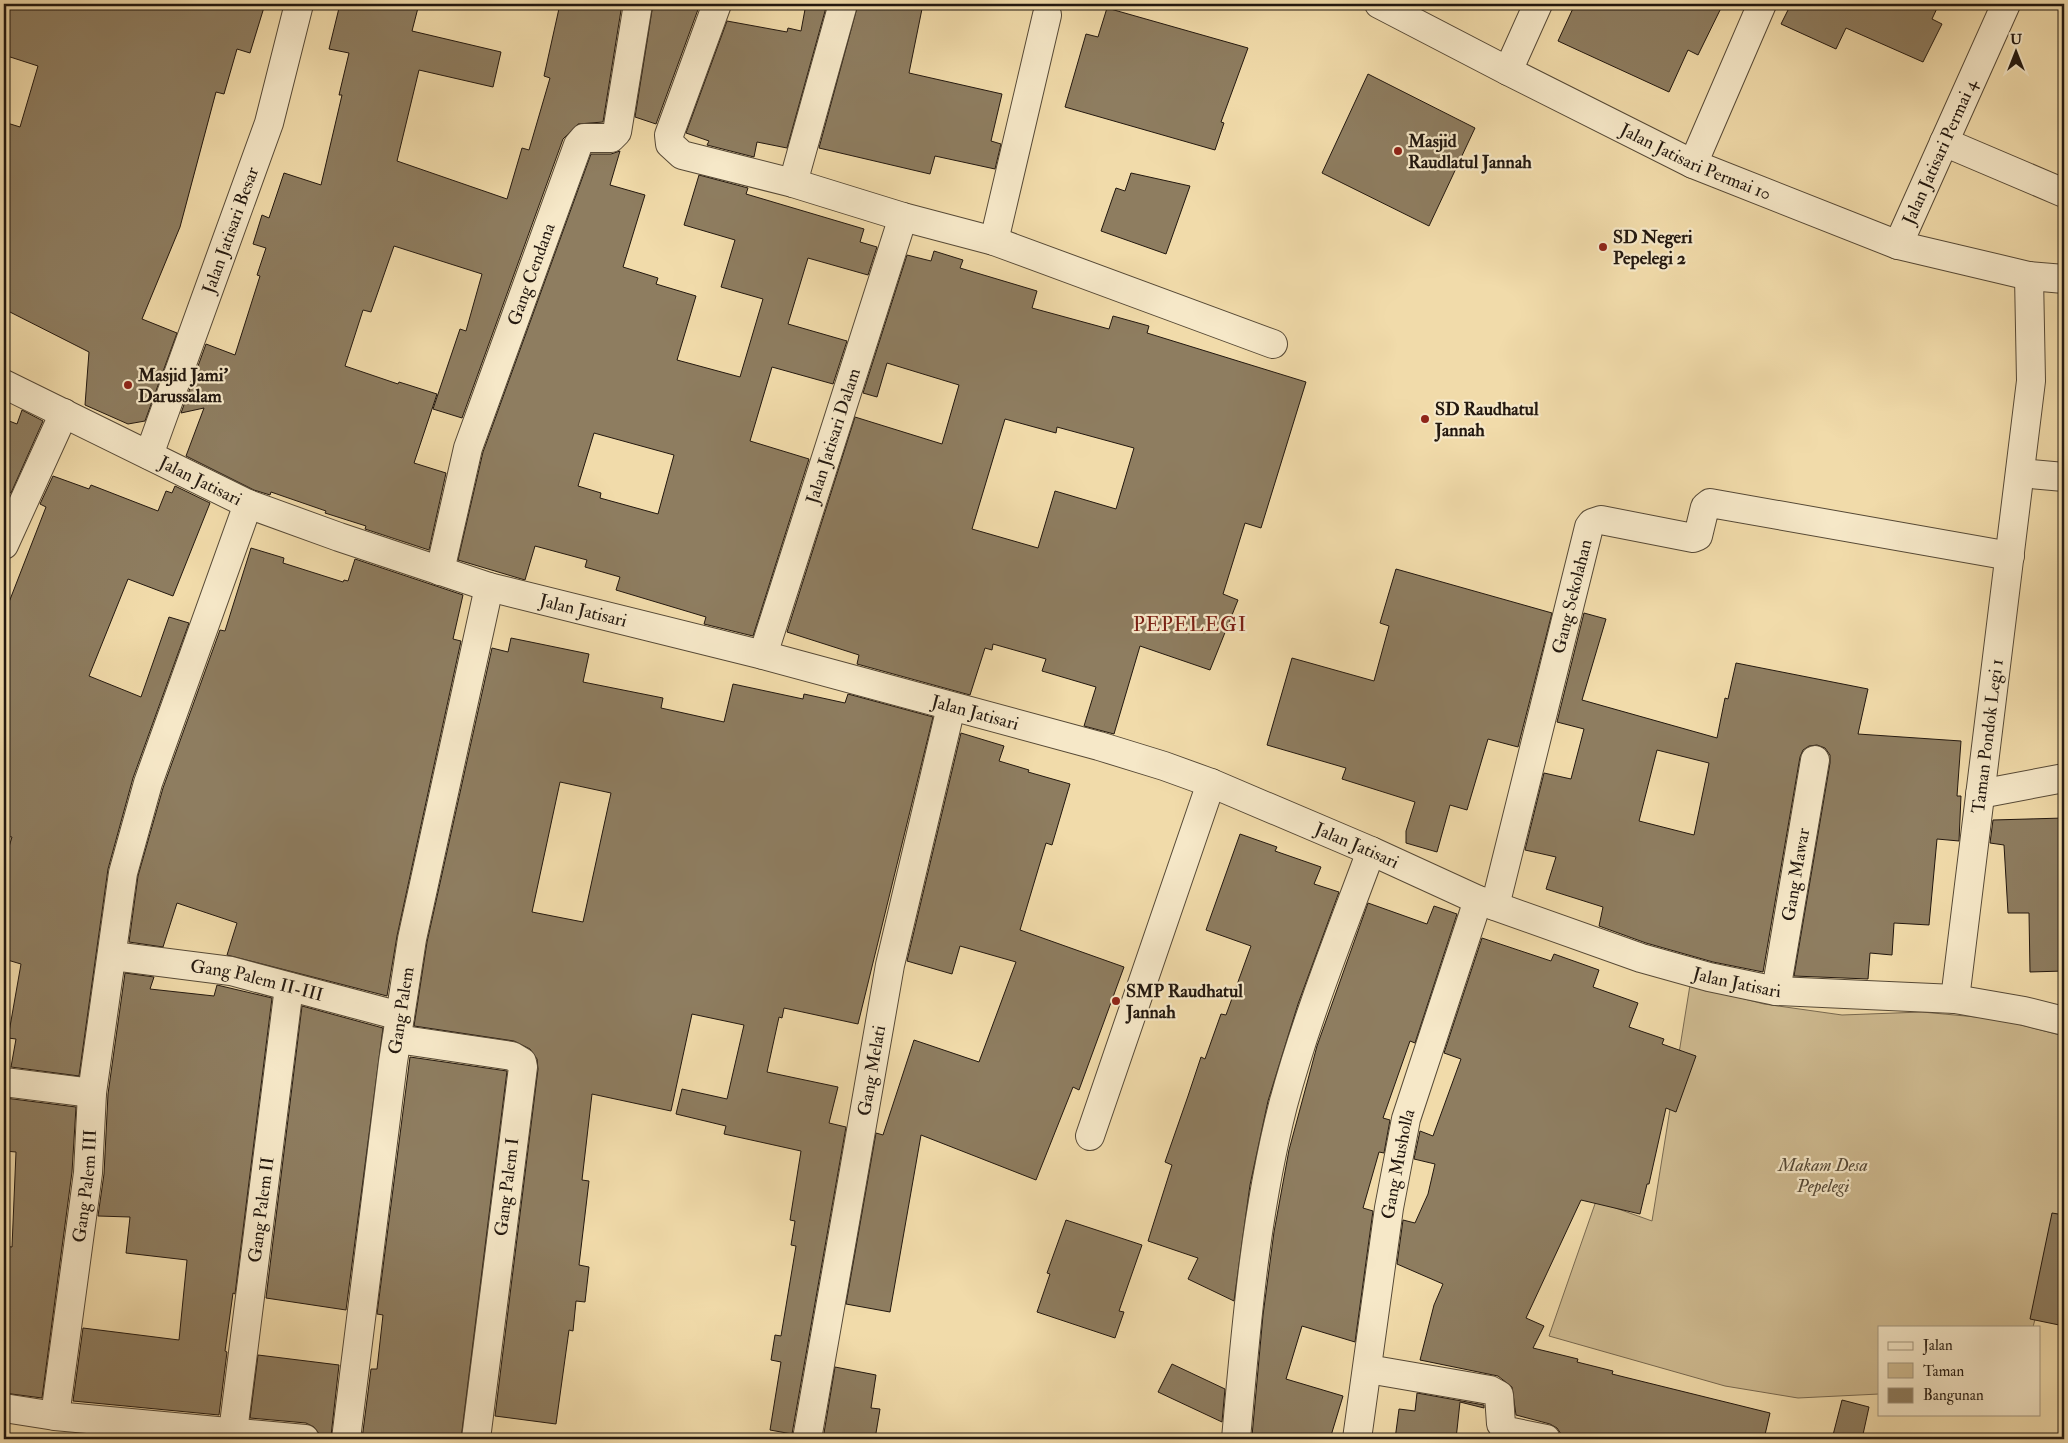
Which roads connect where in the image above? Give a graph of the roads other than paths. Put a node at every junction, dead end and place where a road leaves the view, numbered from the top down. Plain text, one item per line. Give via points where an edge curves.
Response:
1 (299, 4) edge
2 (638, 4) edge
3 (717, 4) edge
4 (844, 4) edge
5 (1379, 4) edge
6 (1538, 4) edge
7 (1762, 4) edge
8 (2006, 4) edge
9 (1047, 15) dead end
10 (1508, 71) junction
11 (1944, 142) junction
12 (1693, 164) junction
13 (793, 183) junction
14 (2064, 193) edge
15 (903, 217) junction
16 (994, 240) junction
17 (1898, 244) junction
18 (2029, 276) junction
19 (2064, 279) edge
20 (1273, 344) dead end
21 (4, 384) edge
22 (64, 413) junction
23 (149, 455) junction
24 (2020, 473) junction
25 (2064, 477) edge
26 (248, 504) junction
27 (4, 545) edge
28 (2010, 556) junction
29 (440, 571) junction
30 (489, 587) junction
31 (763, 655) junction
32 (951, 706) junction
33 (1815, 760) dead end
34 (2064, 778) edge
35 (1211, 783) junction
36 (1980, 794) junction
37 (1371, 851) junction
38 (1487, 903) junction
39 (113, 956) junction
40 (289, 987) junction
41 (1776, 991) junction
42 (1955, 999) junction
43 (2064, 1021) edge
44 (398, 1027) junction
45 (4, 1082) edge
46 (92, 1093) junction
47 (1090, 1136) dead end
48 (1368, 1369) junction
49 (4, 1408) edge
50 (55, 1416) junction
51 (233, 1432) junction
52 (305, 1439) edge
53 (346, 1439) edge
54 (476, 1439) edge
55 (807, 1439) edge
56 (1236, 1439) edge
57 (1356, 1439) edge
58 (1546, 1439) edge

1 - 23 street, Jalan Jatisari Besar via 269,123
2 - 29 street, Gang Cendana via 617,132 611,138 584,138 578,145 468,448
3 - 13 street via 669,135 670,144 682,154
4 - 13 street
5 - 10 street, Jalan Jatisari Permai 10
6 - 10 street
7 - 12 street
8 - 11 street, Jalan Jatisari Permai 4
9 - 16 street
10 - 12 street, Jalan Jatisari Permai 10
11 - 14 street
11 - 17 street, Jalan Jatisari Permai 4
12 - 17 street, Jalan Jatisari Permai 10
13 - 15 street
15 - 16 street
15 - 31 street, Jalan Jatisari Dalam
16 - 20 street
17 - 18 street, Jalan Jatisari Permai 10
18 - 19 street, Jalan Jatisari Permai 10
18 - 24 street, Taman Pondok Legi 1 via 2032,381
21 - 22 street, Jalan Jatisari
22 - 23 street, Jalan Jatisari
22 - 27 street
23 - 26 street, Jalan Jatisari
24 - 25 street
24 - 28 street, Taman Pondok Legi 1
26 - 29 street, Jalan Jatisari
26 - 39 street, Gang Palem III via 148,783 124,873
28 - 36 street, Taman Pondok Legi 1
28 - 38 street, Gang Sekolahan via 1710,503 1705,507 1698,536 1693,538 1601,520 1592,522
29 - 30 street, Jalan Jatisari
30 - 31 street, Jalan Jatisari
30 - 44 street, Gang Palem via 412,939
31 - 32 street, Jalan Jatisari
32 - 35 street, Jalan Jatisari via 1099,746
32 - 55 street, Gang Melati via 890,965
33 - 41 street, Gang Mawar
34 - 36 street
35 - 37 street, Jalan Jatisari
35 - 47 street
36 - 42 street, Taman Pondok Legi 1
37 - 38 street, Jalan Jatisari
37 - 56 street via 1303,1040 1277,1130 1252,1266
38 - 41 street, Jalan Jatisari via 1641,958
38 - 48 street, Gang Musholla via 1406,1119 1389,1208
39 - 40 street, Gang Palem II-III via 231,971
39 - 46 street, Gang Palem III
40 - 44 street, Gang Palem II-III
40 - 51 street, Gang Palem II
41 - 42 street, Jalan Jatisari
42 - 43 street, Jalan Jatisari
44 - 53 street, Gang Palem
44 - 54 street, Gang Palem I via 512,1056 523,1066
45 - 46 street
46 - 50 street, Gang Palem III via 88,1172
48 - 57 street, Gang Musholla
48 - 58 street via 1490,1390 1499,1395 1502,1424 1507,1431
49 - 50 street
50 - 51 street
51 - 52 street

